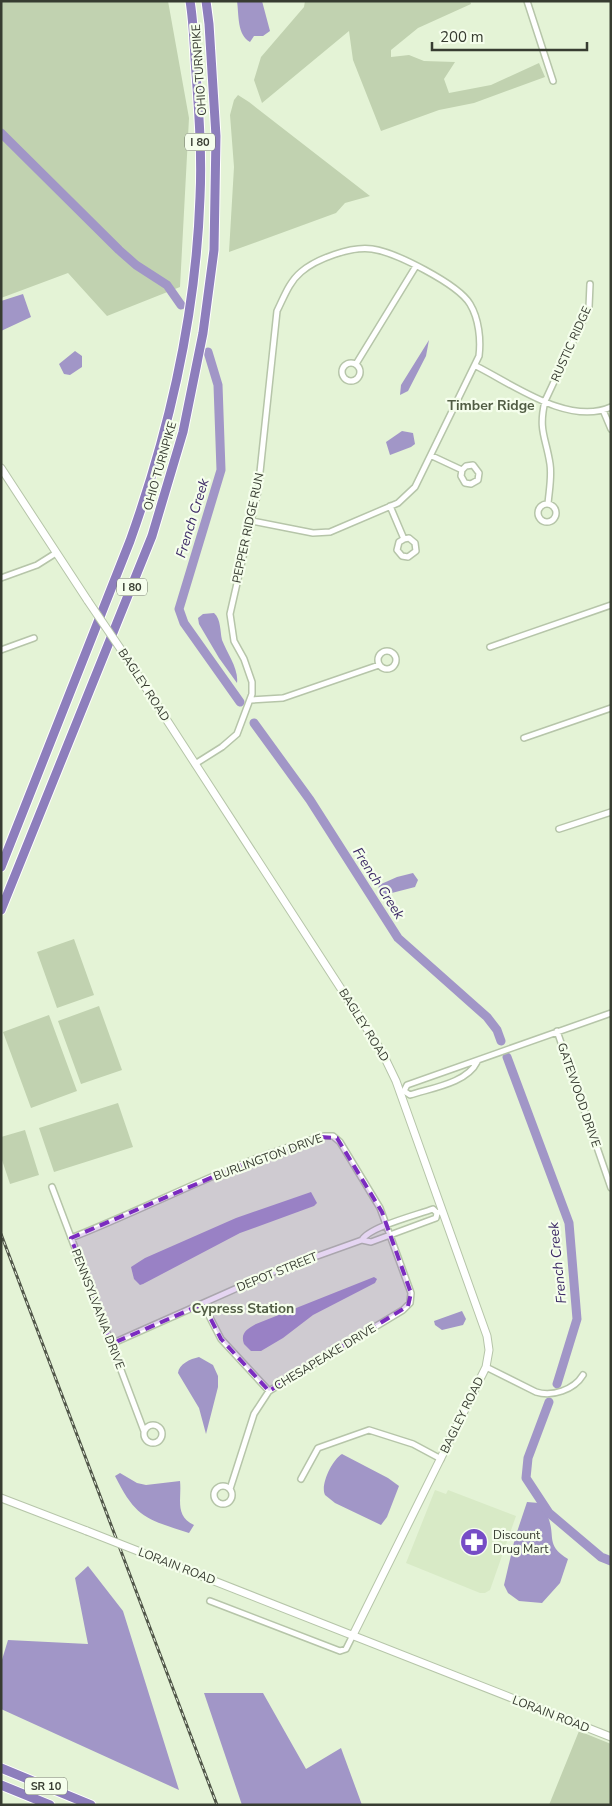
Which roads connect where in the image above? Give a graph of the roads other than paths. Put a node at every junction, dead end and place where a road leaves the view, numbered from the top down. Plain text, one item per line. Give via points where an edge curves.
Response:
1 (190, 1) edge
2 (206, 1) edge
3 (527, 1) edge
4 (553, 81) dead end
5 (416, 266) junction
6 (590, 284) dead end
7 (356, 364) dead end
8 (476, 366) junction
9 (545, 401) junction
10 (611, 407) edge
11 (603, 410) junction
12 (611, 429) edge
13 (432, 456) junction
14 (1, 468) edge
15 (462, 470) dead end
16 (548, 504) dead end
17 (390, 506) junction
18 (252, 520) junction
19 (404, 539) dead end
20 (56, 553) junction
21 (1, 578) edge
22 (611, 605) edge
23 (34, 638) dead end
24 (490, 647) dead end
25 (1, 650) edge
26 (379, 665) dead end
27 (250, 700) junction
28 (611, 708) edge
29 (524, 738) dead end
30 (196, 764) junction
31 (611, 812) edge
32 (559, 829) dead end
33 (1, 867) edge
34 (1, 910) edge
35 (611, 1013) edge
36 (557, 1031) junction
37 (477, 1062) junction
38 (402, 1092) junction
39 (52, 1187) dead end
40 (611, 1188) edge
41 (439, 1212) junction
42 (387, 1226) junction
43 (390, 1235) junction
44 (71, 1238) junction
45 (362, 1240) junction
46 (203, 1304) junction
47 (111, 1344) junction
48 (486, 1367) junction
49 (583, 1375) dead end
50 (269, 1391) junction
51 (144, 1431) dead end
52 (441, 1459) junction
53 (301, 1479) dead end
54 (230, 1489) dead end
55 (1, 1498) edge
56 (210, 1601) dead end
57 (353, 1635) junction
58 (611, 1737) edge
59 (1, 1768) edge
60 (1, 1785) edge
61 (50, 1805) edge
62 (91, 1805) edge

1 - 33 highway, OHIO TURNPIKE / I 80 via 200,121 200,198 192,283 168,417 130,541
2 - 34 highway, OHIO TURNPIKE / I 80 via 216,136 214,250 203,333 183,432 148,545
3 - 4 street
5 - 7 street
5 - 8 street via 450,284 470,304 480,335
5 - 18 street, PEPPER RIDGE RUN via 372,249 338,252 302,271 290,284 277,311 258,491
6 - 9 street, RUSTIC RIDGE via 589,307
8 - 9 street
8 - 13 street
9 - 11 street via 579,413
9 - 16 street, RUSTIC RIDGE via 540,423 550,464
10 - 11 street
11 - 12 street
13 - 15 street
13 - 17 street via 415,487
14 - 20 street, BAGLEY ROAD
17 - 18 street via 323,532 313,533
17 - 19 street
18 - 27 street, PEPPER RIDGE RUN via 230,614 234,641 252,682
20 - 21 street via 37,565
20 - 30 street, BAGLEY ROAD, bridge
22 - 24 street
23 - 25 street
26 - 27 street via 282,698
27 - 30 street, PEPPER RIDGE RUN via 237,734
28 - 29 street
30 - 38 street, BAGLEY ROAD via 376,1043
31 - 32 street
35 - 36 street
36 - 37 street via 503,1049
36 - 40 street, GATEWOOD DRIVE
37 - 38 street via 407,1085
37 - 38 street via 472,1072 461,1078 410,1095
38 - 41 street, BAGLEY ROAD
39 - 44 street, PENNSYLVANIA DRIVE
41 - 42 street, DEPOT STREET via 433,1209
41 - 43 street, DEPOT STREET via 436,1218
41 - 48 street, BAGLEY ROAD via 487,1336
42 - 43 street, BURLINGTON DRIVE
42 - 44 street, BURLINGTON DRIVE via 378,1204 340,1142 330,1136 237,1166
42 - 45 street, DEPOT STREET via 369,1232
43 - 45 street, DEPOT STREET via 371,1242
43 - 50 street, CHESAPEAKE DRIVE via 411,1293 408,1306
44 - 47 street, PENNSYLVANIA DRIVE
45 - 46 street, DEPOT STREET via 278,1270
46 - 47 street, DEPOT STREET
46 - 50 street via 218,1335
47 - 51 street, PENNSYLVANIA DRIVE
48 - 49 street via 544,1394 574,1386
48 - 52 street, BAGLEY ROAD
50 - 54 street, CHESAPEAKE DRIVE via 254,1414
52 - 53 street via 413,1444 366,1430 318,1448
52 - 57 street, BAGLEY ROAD
55 - 57 street, LORAIN ROAD, bridge
56 - 57 street, LORAIN ROAD via 340,1651 346,1649
57 - 58 street, LORAIN ROAD
59 - 62 highway, SR 10
60 - 61 highway, SR 10

